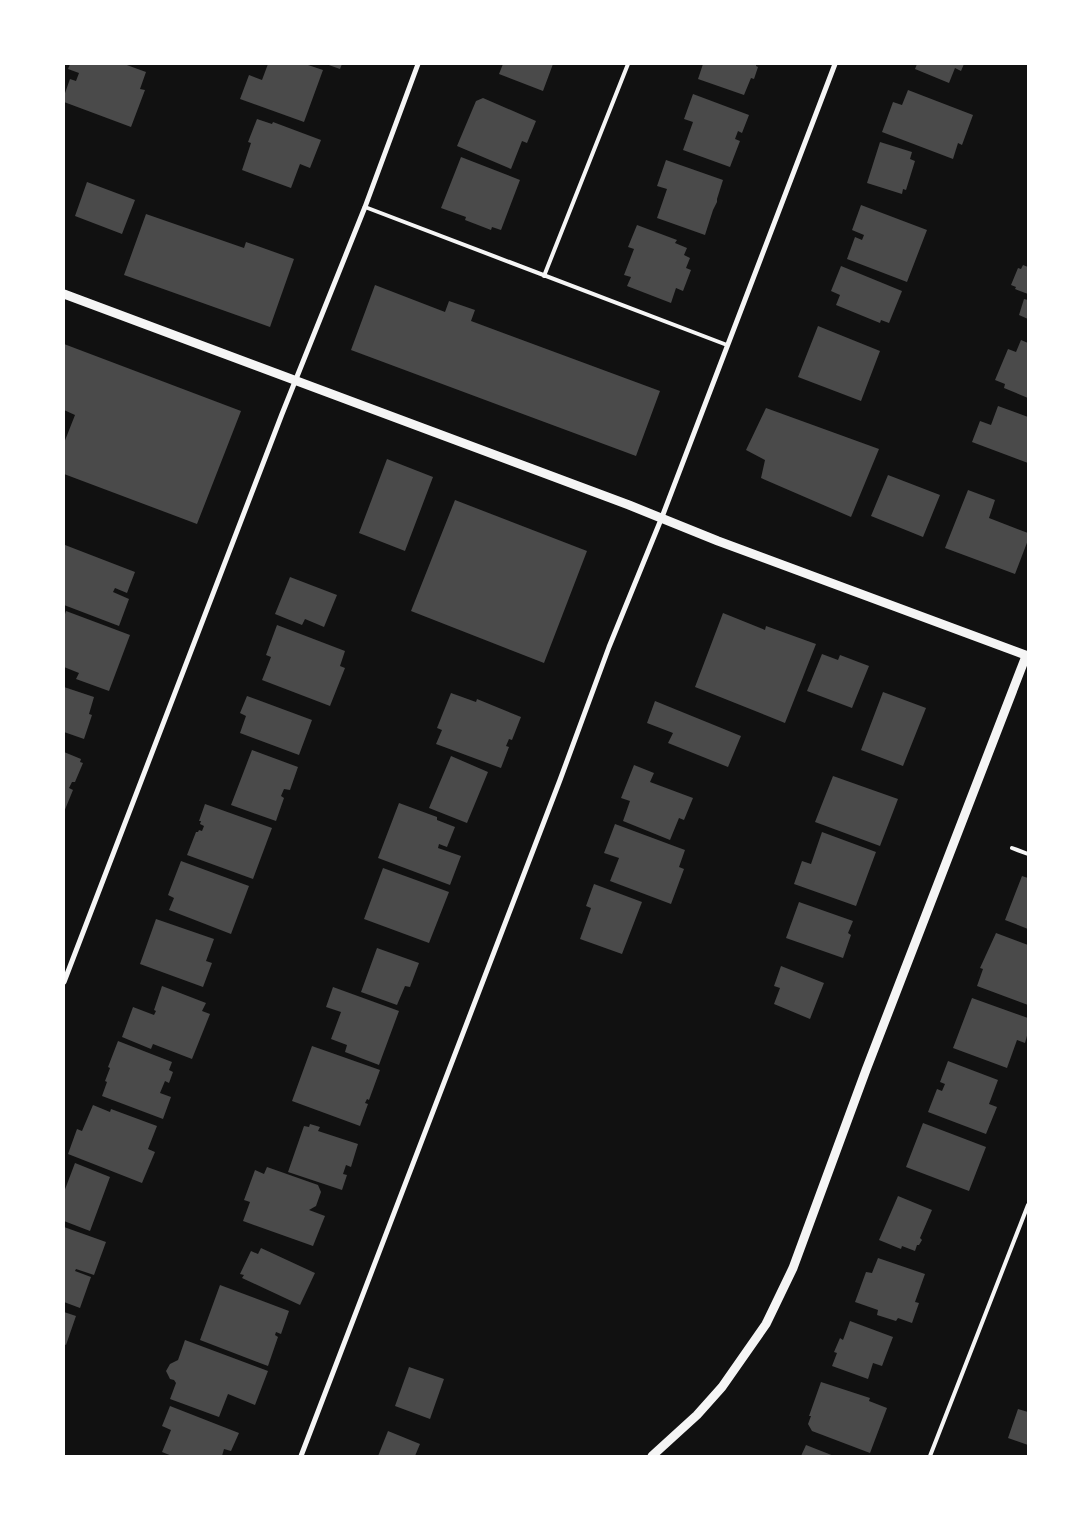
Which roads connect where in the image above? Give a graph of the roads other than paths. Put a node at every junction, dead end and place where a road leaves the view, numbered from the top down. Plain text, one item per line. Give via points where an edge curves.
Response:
1 (418, 64) edge
2 (628, 64) edge
3 (835, 64) edge
4 (365, 207) junction
5 (544, 276) junction
6 (64, 294) edge
7 (726, 345) junction
8 (295, 380) junction
9 (662, 517) junction
10 (1028, 654) edge
11 (1012, 848) dead end
12 (1028, 854) edge
13 (64, 982) edge
14 (1028, 1205) edge
15 (301, 1456) edge
16 (652, 1456) edge
17 (930, 1456) edge

1 - 4 street
2 - 5 lane
3 - 7 street
4 - 5 lane
4 - 8 street
5 - 7 lane
6 - 8 street
7 - 9 street
8 - 9 street
8 - 13 street
9 - 10 street
9 - 15 street via 609,647
10 - 16 street via 793,1268 766,1324 722,1387
11 - 12 lane
14 - 17 lane

